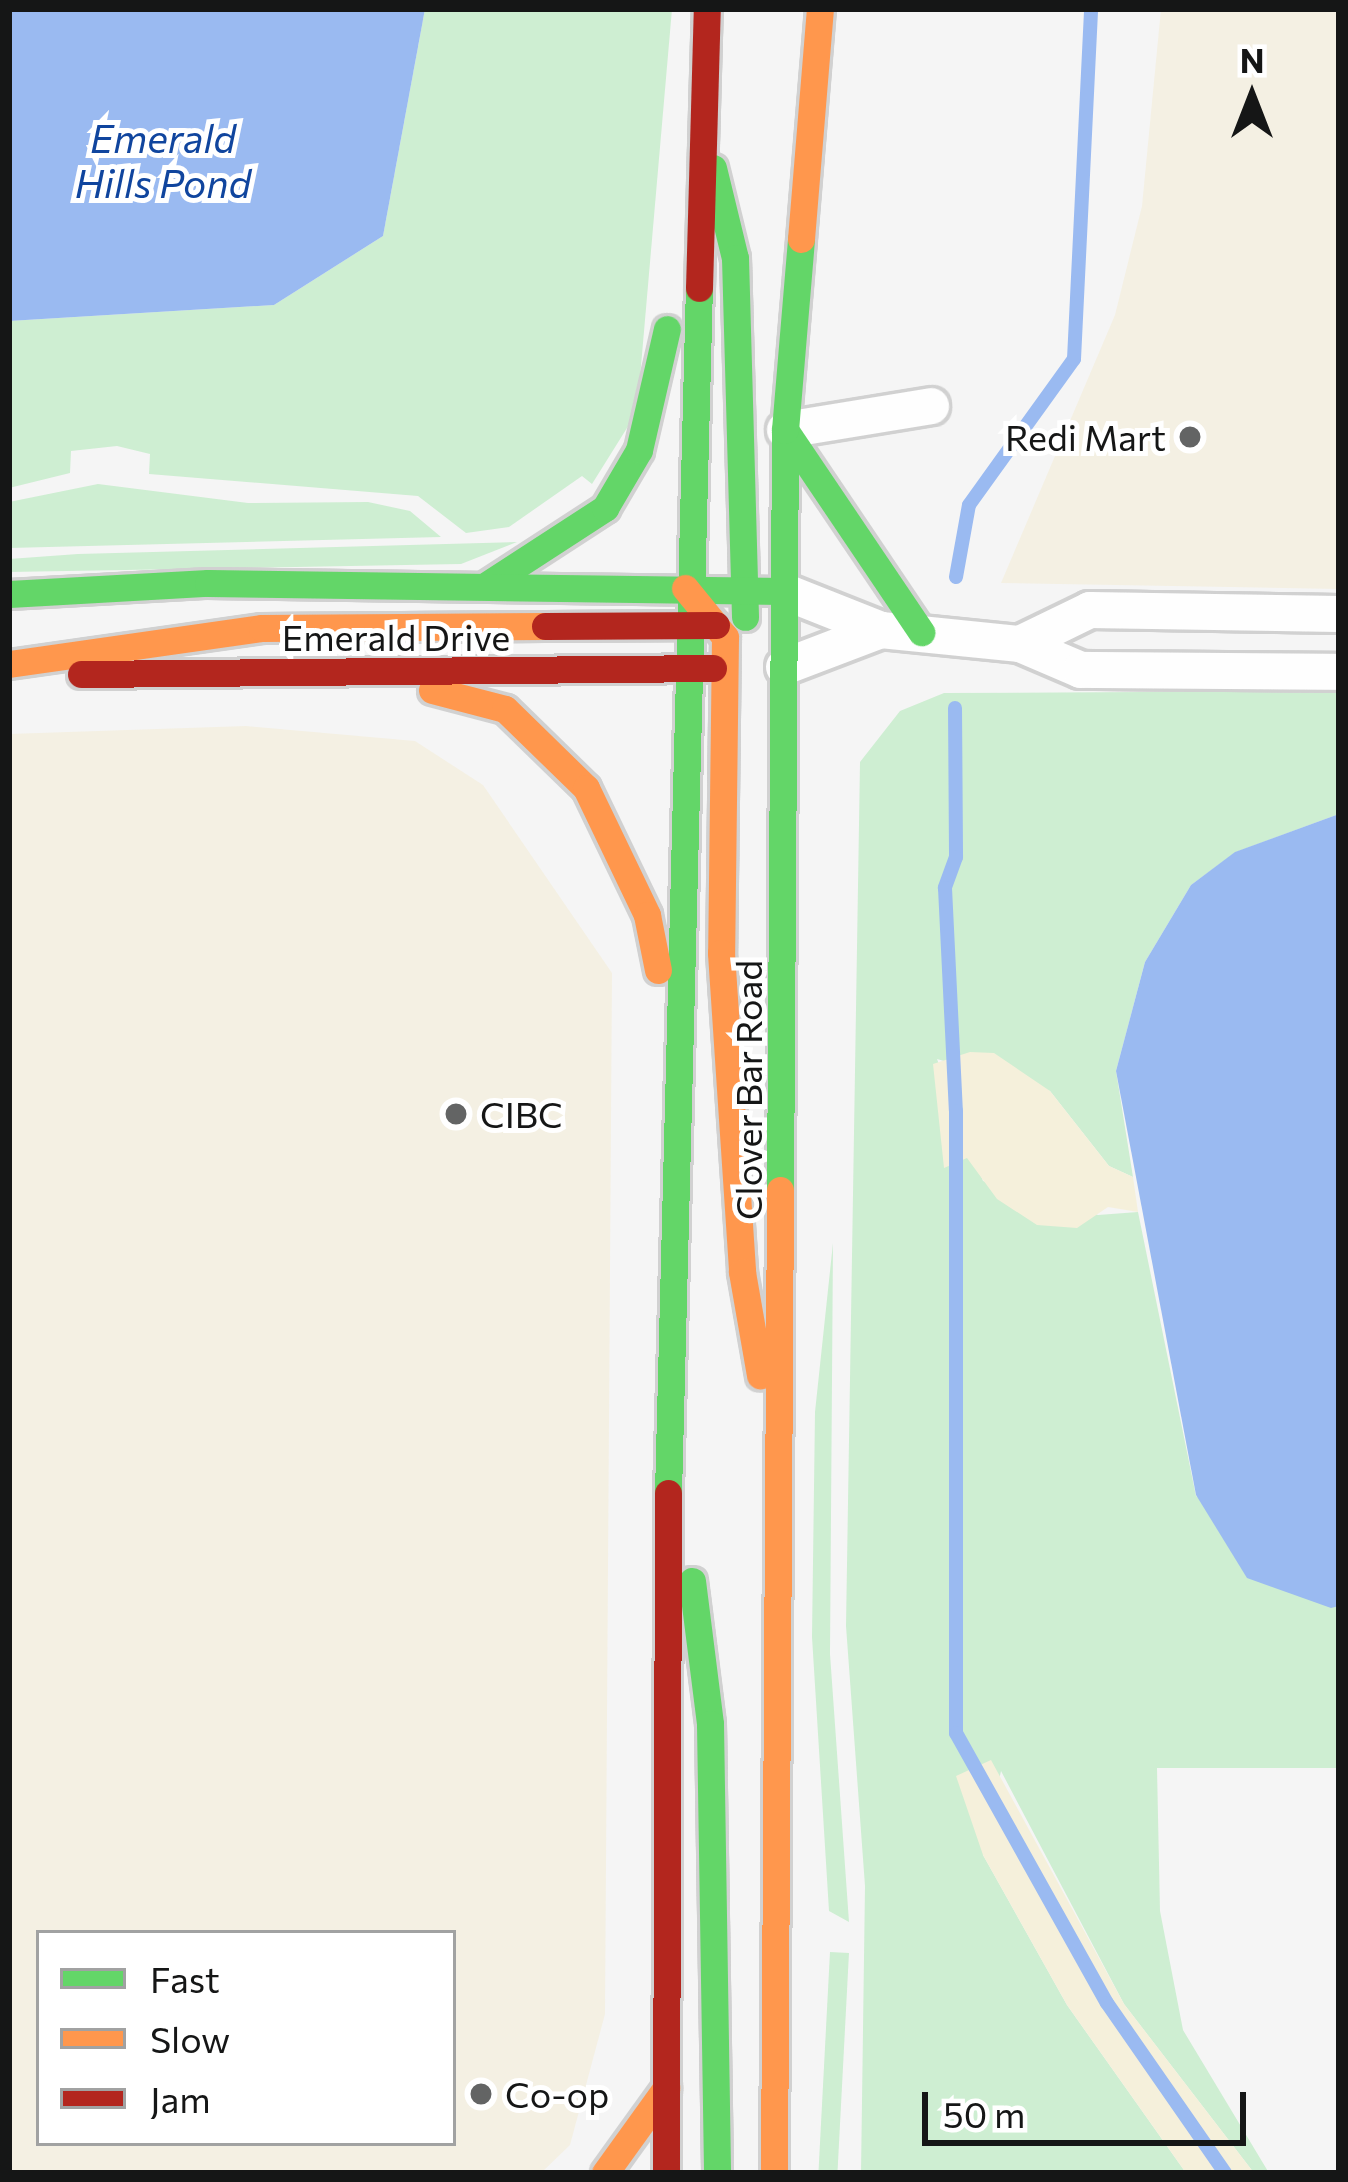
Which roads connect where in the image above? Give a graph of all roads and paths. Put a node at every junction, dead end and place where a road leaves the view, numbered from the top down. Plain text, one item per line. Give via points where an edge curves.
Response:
1 (707, 9) edge
2 (820, 9) edge
3 (698, 111) junction
4 (931, 406) dead end
5 (785, 430) junction
6 (686, 588) junction
7 (476, 590) junction
8 (783, 591) junction
9 (9, 594) edge
10 (735, 610) junction
11 (1328, 614) edge
12 (685, 628) junction
13 (881, 630) junction
14 (921, 632) junction
15 (1020, 644) junction
16 (9, 664) edge
17 (727, 667) junction
18 (784, 667) junction
19 (685, 670) junction
20 (1331, 672) edge
21 (9, 674) edge
22 (376, 674) junction
23 (675, 1058) junction
24 (668, 1379) junction
25 (782, 1498) junction
26 (666, 2088) junction
27 (605, 2173) edge
28 (666, 2173) edge
29 (716, 2173) edge
30 (774, 2173) edge

1 - 3 main road, Clover Bar Road
2 - 5 main road, Clover Bar Road
3 - 6 main road, Clover Bar Road
3 - 7 main road via 639,450 577,535
3 - 10 main road via 735,258
4 - 5 street
5 - 8 main road, Clover Bar Road
5 - 14 main road
6 - 7 main road, Emerald Drive
6 - 10 main road, Emerald Drive
6 - 12 main road, Clover Bar Road
7 - 9 main road, Emerald Drive via 208,583
8 - 10 main road, Emerald Drive
8 - 13 street
8 - 18 main road, Clover Bar Road
10 - 12 main road
10 - 17 main road
10 - 18 main road
11 - 15 street via 1090,610
11 - 20 street
12 - 16 main road via 262,628
12 - 19 main road, Clover Bar Road
13 - 14 street
13 - 18 street
14 - 15 street
15 - 20 street via 1081,670
17 - 18 main road, Emerald Drive
17 - 19 main road, Emerald Drive
17 - 25 main road via 722,953 742,1272
18 - 25 main road, Clover Bar Road
19 - 22 main road, Emerald Drive
19 - 23 main road, Clover Bar Road
21 - 22 main road, Emerald Drive
22 - 23 main road via 506,709 586,788 647,915
23 - 24 main road, Clover Bar Road
24 - 26 main road, Clover Bar Road
24 - 29 main road via 710,1724
25 - 30 main road, Clover Bar Road
26 - 27 main road
26 - 28 main road, Clover Bar Road

